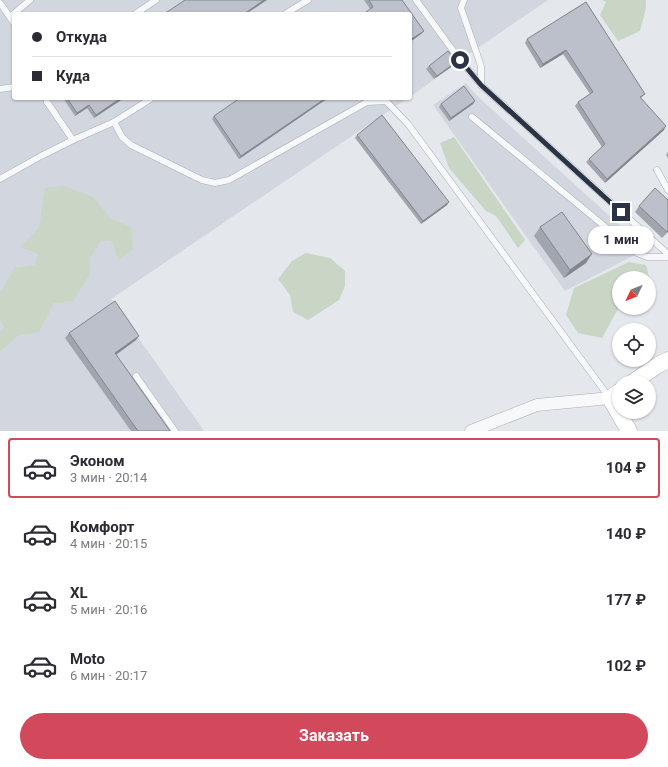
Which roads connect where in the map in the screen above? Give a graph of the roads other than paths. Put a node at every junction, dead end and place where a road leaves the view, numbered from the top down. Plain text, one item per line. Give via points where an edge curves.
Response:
1 (30, 0) edge
2 (156, 0) edge
3 (308, 0) edge
4 (416, 0) edge
5 (464, 0) edge
6 (0, 3) edge
7 (16, 12) edge
8 (138, 12) edge
9 (288, 12) edge
10 (10, 17) joint
11 (12, 20) edge
12 (481, 85) junction
13 (12, 87) edge
14 (0, 89) edge
15 (149, 100) edge
16 (47, 102) dead end
17 (472, 117) dead end
18 (114, 122) junction
19 (73, 140) junction
20 (656, 170) dead end
21 (0, 179) edge
22 (668, 190) edge
23 (668, 254) edge
24 (668, 257) edge
25 (668, 360) edge
26 (643, 375) edge
27 (136, 376) dead end
28 (612, 391) edge
29 (612, 395) edge
30 (624, 419) edge
31 (174, 431) edge
32 (471, 431) edge
33 (629, 431) edge

1 - 7 lane
2 - 8 lane
3 - 9 lane
4 - 12 lane
5 - 12 lane via 461,8 481,66
6 - 10 lane
10 - 11 lane
12 - 23 lane
13 - 14 lane
15 - 18 lane
16 - 19 lane
17 - 24 lane via 637,253 647,257
18 - 19 lane
18 - 28 lane via 122,137 131,145 202,180 215,183 229,180 366,102 386,101 408,124
19 - 21 lane
20 - 22 lane
25 - 26 street
27 - 31 lane
29 - 32 street via 537,406
30 - 33 street

